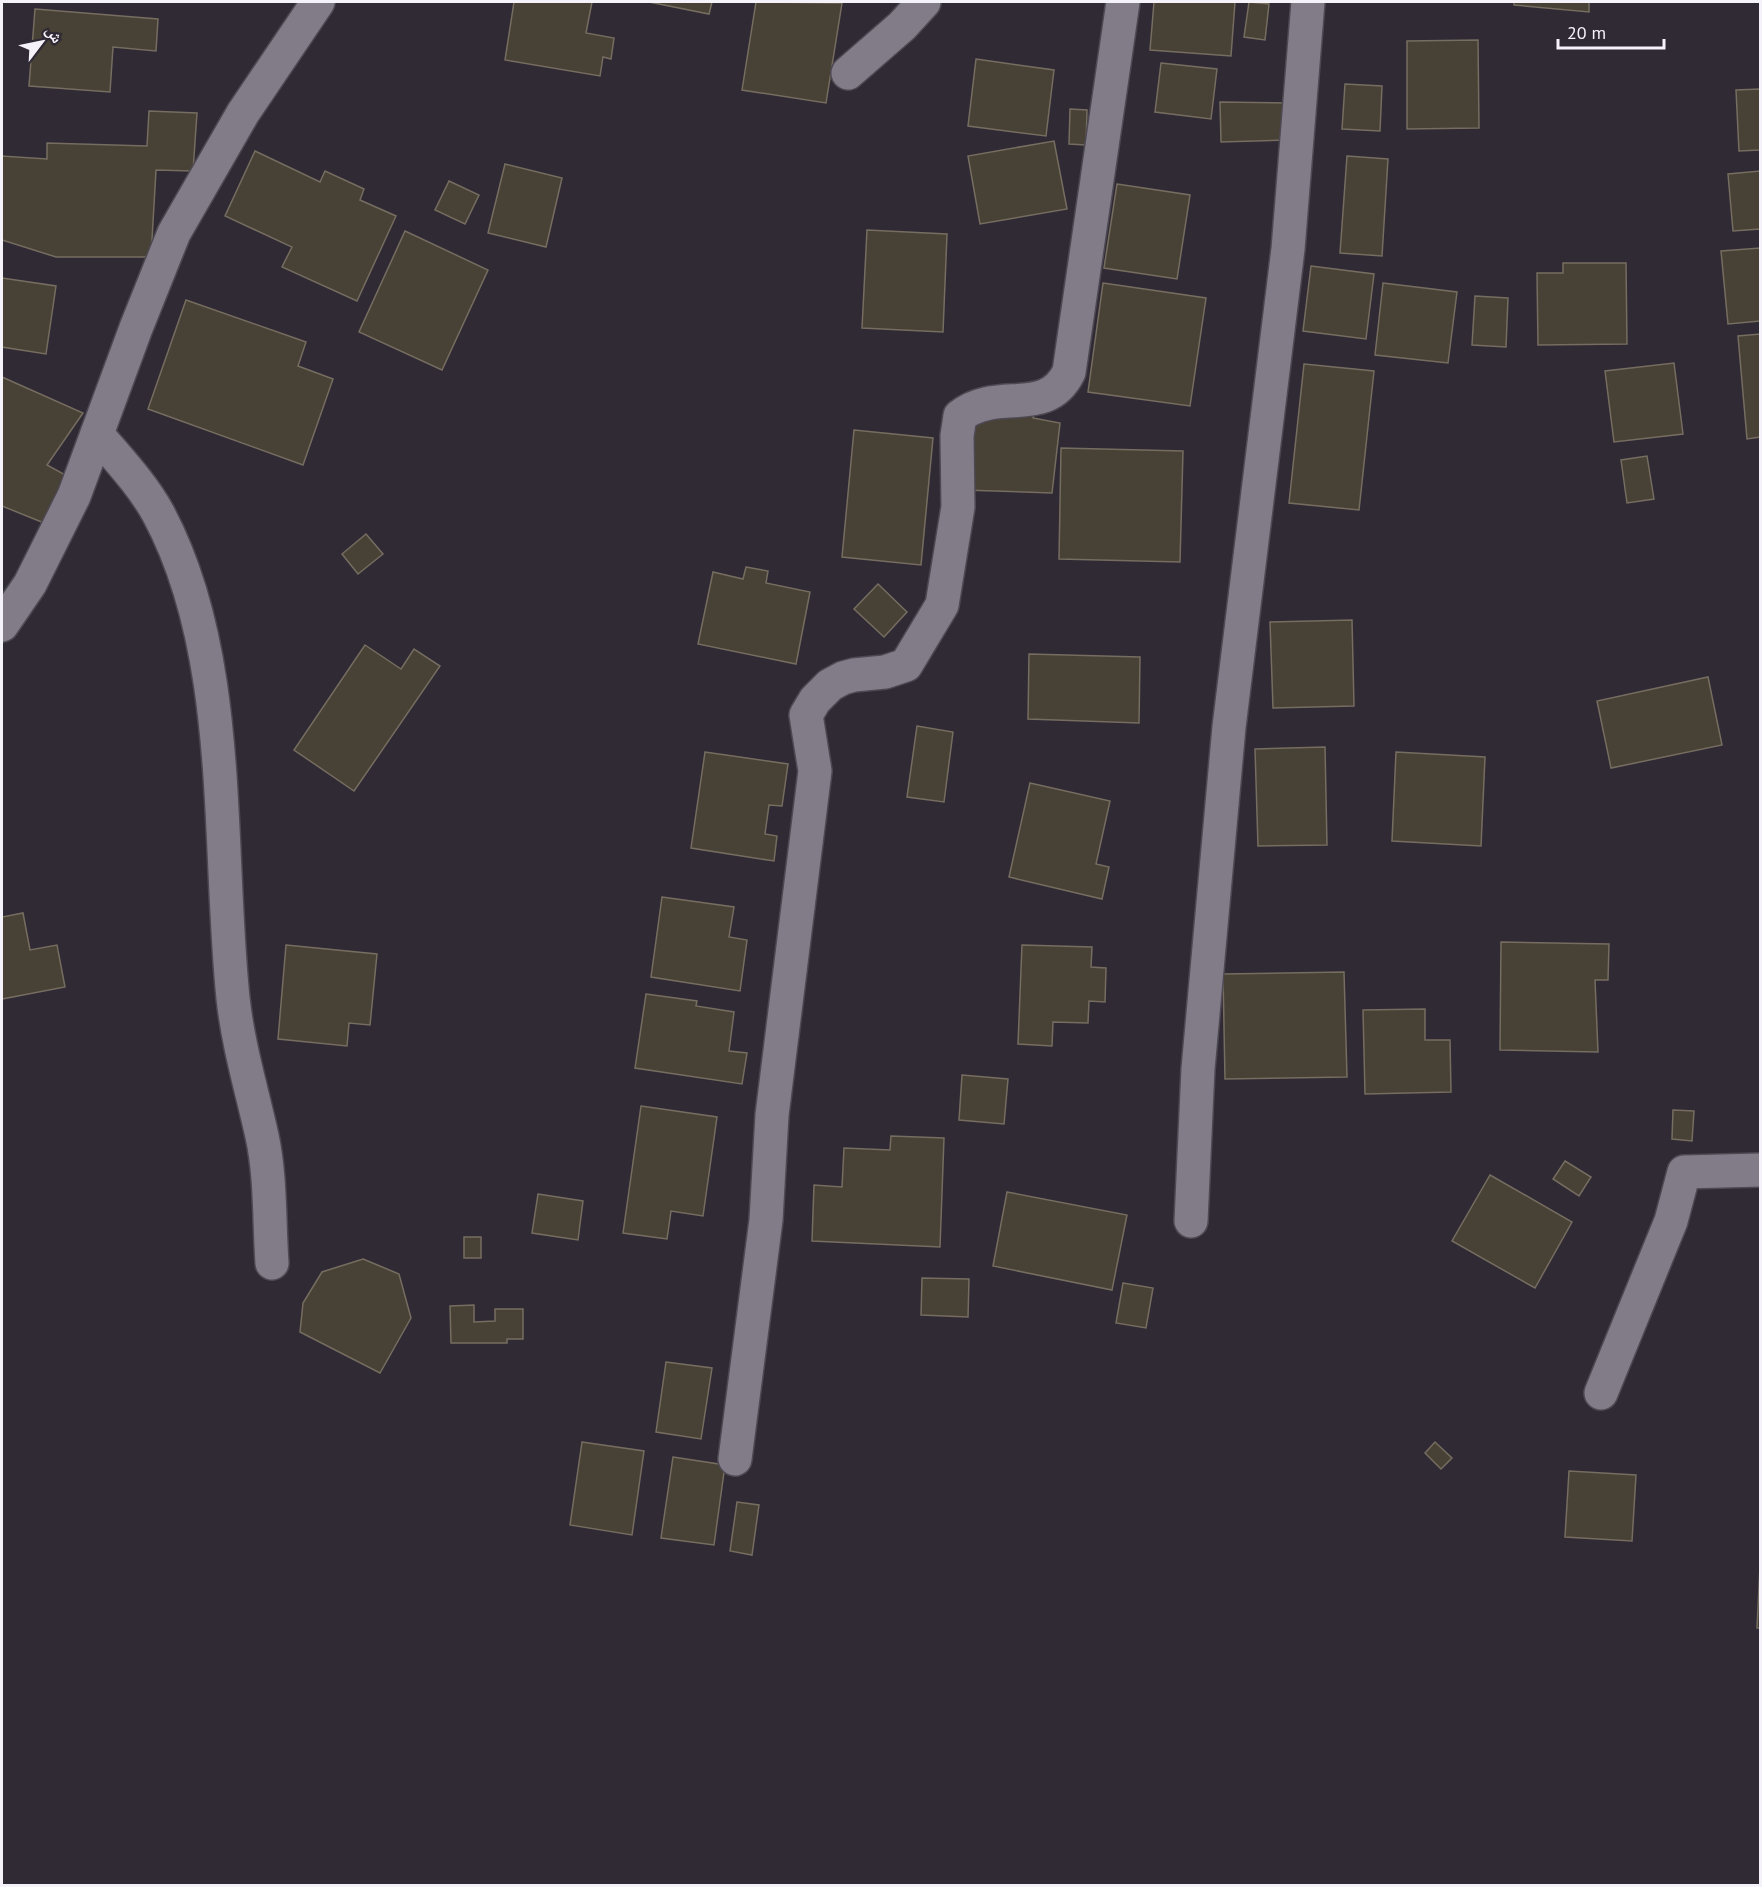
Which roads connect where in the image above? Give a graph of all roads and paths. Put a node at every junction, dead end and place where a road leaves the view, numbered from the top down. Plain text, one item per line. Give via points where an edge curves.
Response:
1 (318, 2) edge
2 (924, 2) edge
3 (1123, 2) edge
4 (1308, 2) edge
5 (848, 72) dead end
6 (97, 434) junction
7 (2, 625) edge
8 (1761, 1170) edge
9 (1191, 1221) dead end
10 (272, 1263) dead end
11 (1601, 1393) dead end
12 (735, 1459) dead end

1 - 6 street via 243,113 174,233
2 - 5 street
3 - 12 street via 1069,372 1055,391 1042,398 987,401 960,416 958,507 942,605 906,665 854,675 830,685 806,715 815,771 772,1115 766,1220
4 - 9 street via 1288,249 1229,727 1198,1069
6 - 7 street via 52,541 30,584
6 - 10 street via 158,512 179,559 202,634 214,716 233,1000 267,1167
8 - 11 street via 1684,1172 1671,1221

